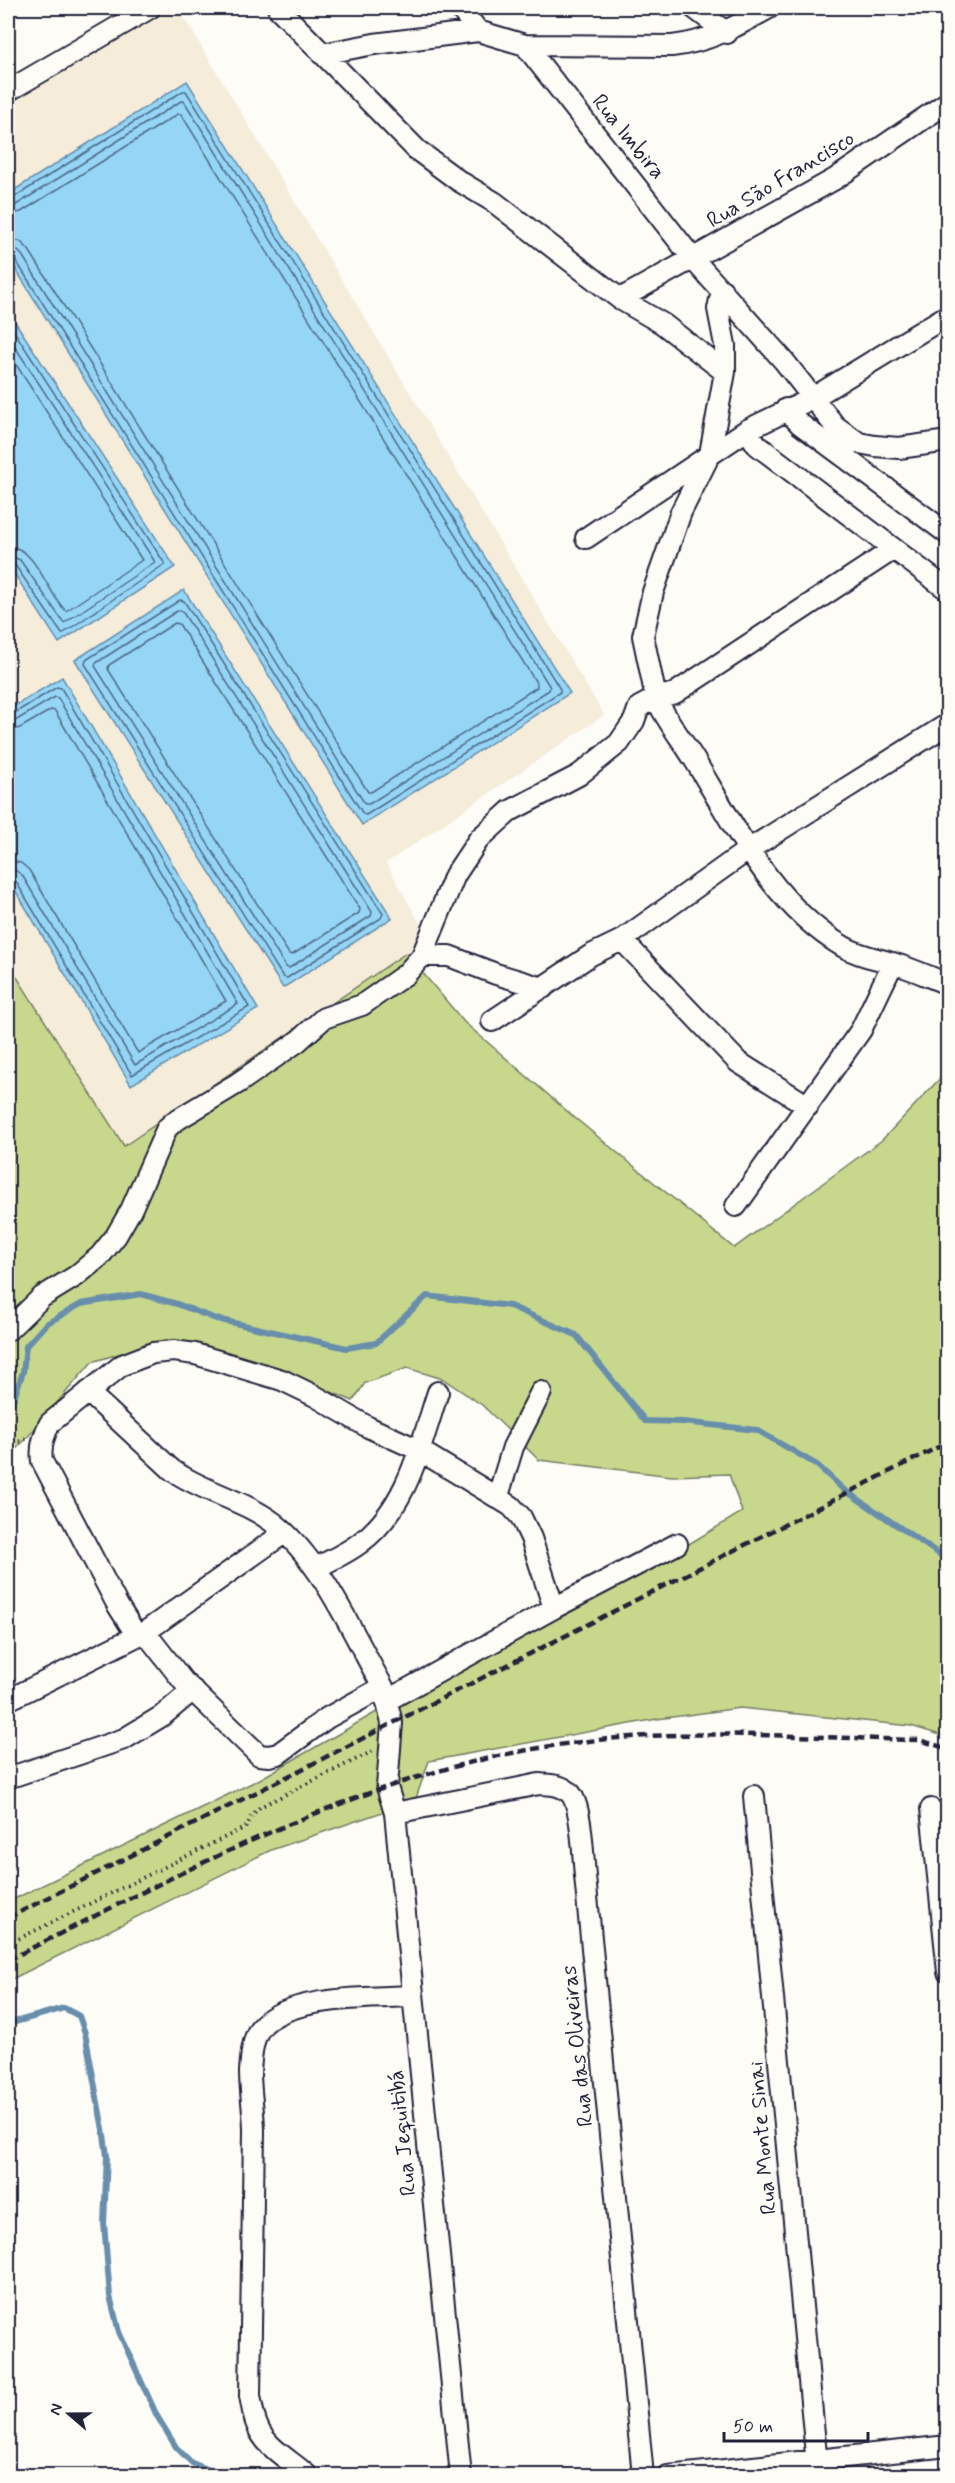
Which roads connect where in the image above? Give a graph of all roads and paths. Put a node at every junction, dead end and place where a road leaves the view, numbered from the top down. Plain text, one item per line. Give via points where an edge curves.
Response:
1 (150, 8) edge
2 (279, 8) edge
3 (460, 8) edge
4 (694, 8) edge
5 (769, 8) edge
6 (478, 31) junction
7 (727, 33) junction
8 (525, 45) junction
9 (322, 54) junction
10 (8, 91) edge
11 (948, 102) edge
12 (693, 259) junction
13 (722, 290) junction
14 (627, 296) junction
15 (948, 315) edge
16 (725, 372) junction
17 (811, 399) junction
18 (786, 409) junction
19 (747, 430) junction
20 (948, 441) edge
21 (710, 454) junction
22 (948, 534) edge
23 (586, 538) dead end
24 (894, 549) junction
25 (948, 590) edge
26 (656, 698) junction
27 (948, 724) edge
28 (748, 850) junction
29 (622, 940) junction
30 (422, 956) junction
31 (893, 963) junction
32 (948, 984) edge
33 (543, 988) junction
34 (492, 1021) dead end
35 (808, 1106) junction
36 (736, 1206) dead end
37 (8, 1330) edge
38 (88, 1392) junction
39 (438, 1392) dead end
40 (541, 1392) dead end
41 (419, 1450) junction
42 (498, 1496) junction
43 (284, 1533) junction
44 (677, 1544) dead end
45 (316, 1568) junction
46 (554, 1608) junction
47 (141, 1634) junction
48 (193, 1690) junction
49 (385, 1694) junction
50 (8, 1700) edge
51 (391, 1742) junction
52 (10, 1773) edge
53 (754, 1796) dead end
54 (931, 1809) dead end
55 (394, 1813) junction
56 (8, 1944) edge
57 (948, 1972) edge
58 (413, 1996) junction
59 (948, 2446) edge
60 (817, 2467) edge
61 (308, 2475) edge
62 (461, 2475) edge
63 (643, 2475) edge
64 (668, 2475) edge

1 - 10 street
2 - 9 street
3 - 6 street
4 - 7 street
5 - 7 street
6 - 8 street
6 - 9 street
7 - 8 street via 694,44 672,46
8 - 12 street, Rua Imbira
9 - 14 street via 417,150
11 - 12 street, Rua São Francisco via 835,179
12 - 13 street, Rua Imbira
12 - 14 street, Rua São Francisco
13 - 16 street via 718,309
13 - 17 street, Rua Imbira via 784,361
14 - 16 street
15 - 17 street
16 - 21 street
17 - 18 street
17 - 20 street, Rua Imbira via 835,426 859,443 899,448
18 - 19 street
18 - 22 street via 800,424
19 - 21 street
19 - 24 street via 757,445
21 - 23 street
21 - 26 street via 681,512 653,592 643,636
24 - 25 street
24 - 26 street via 675,693
26 - 28 street
26 - 30 street via 639,707 619,743 579,775 510,811 479,838 455,875
27 - 28 street
28 - 29 street
28 - 31 street via 794,908 821,932 867,958
29 - 33 street via 591,955
29 - 35 street via 738,1062
30 - 33 street via 449,956
30 - 37 street via 405,974 362,1005 324,1018 238,1083 175,1121 162,1138 116,1236 100,1256 42,1296
31 - 32 street
31 - 35 street via 861,1030
33 - 34 street
35 - 36 street
38 - 41 street via 122,1365 153,1353 195,1354 282,1380
38 - 43 street via 172,1470 255,1512
38 - 47 street via 50,1423 44,1434 42,1461 118,1606
39 - 41 street
40 - 42 street via 513,1447
41 - 42 street
41 - 45 street via 402,1491 383,1520 361,1543
42 - 46 street via 521,1517
43 - 45 street
43 - 47 street
44 - 46 street
45 - 49 street
46 - 49 street
47 - 48 street
47 - 50 street
48 - 49 street via 250,1748 269,1756 278,1754 327,1718
48 - 52 street via 162,1716 124,1739
49 - 51 street, Rua Jequitibá via 392,1723
51 - 55 street, Rua Jequitibá via 387,1786
51 - 56 path via 260,1807 246,1827
53 - 60 street, Rua Monte Sinai
54 - 57 street
55 - 58 street, Rua Jequitibá
55 - 63 street, Rua das Oliveiras via 539,1784 557,1785 572,1795 578,1813 585,1876
58 - 61 street via 336,1999 302,2005 261,2028 253,2044 250,2396 257,2427 271,2448
58 - 62 street, Rua Jequitibá
59 - 60 street
60 - 64 street

